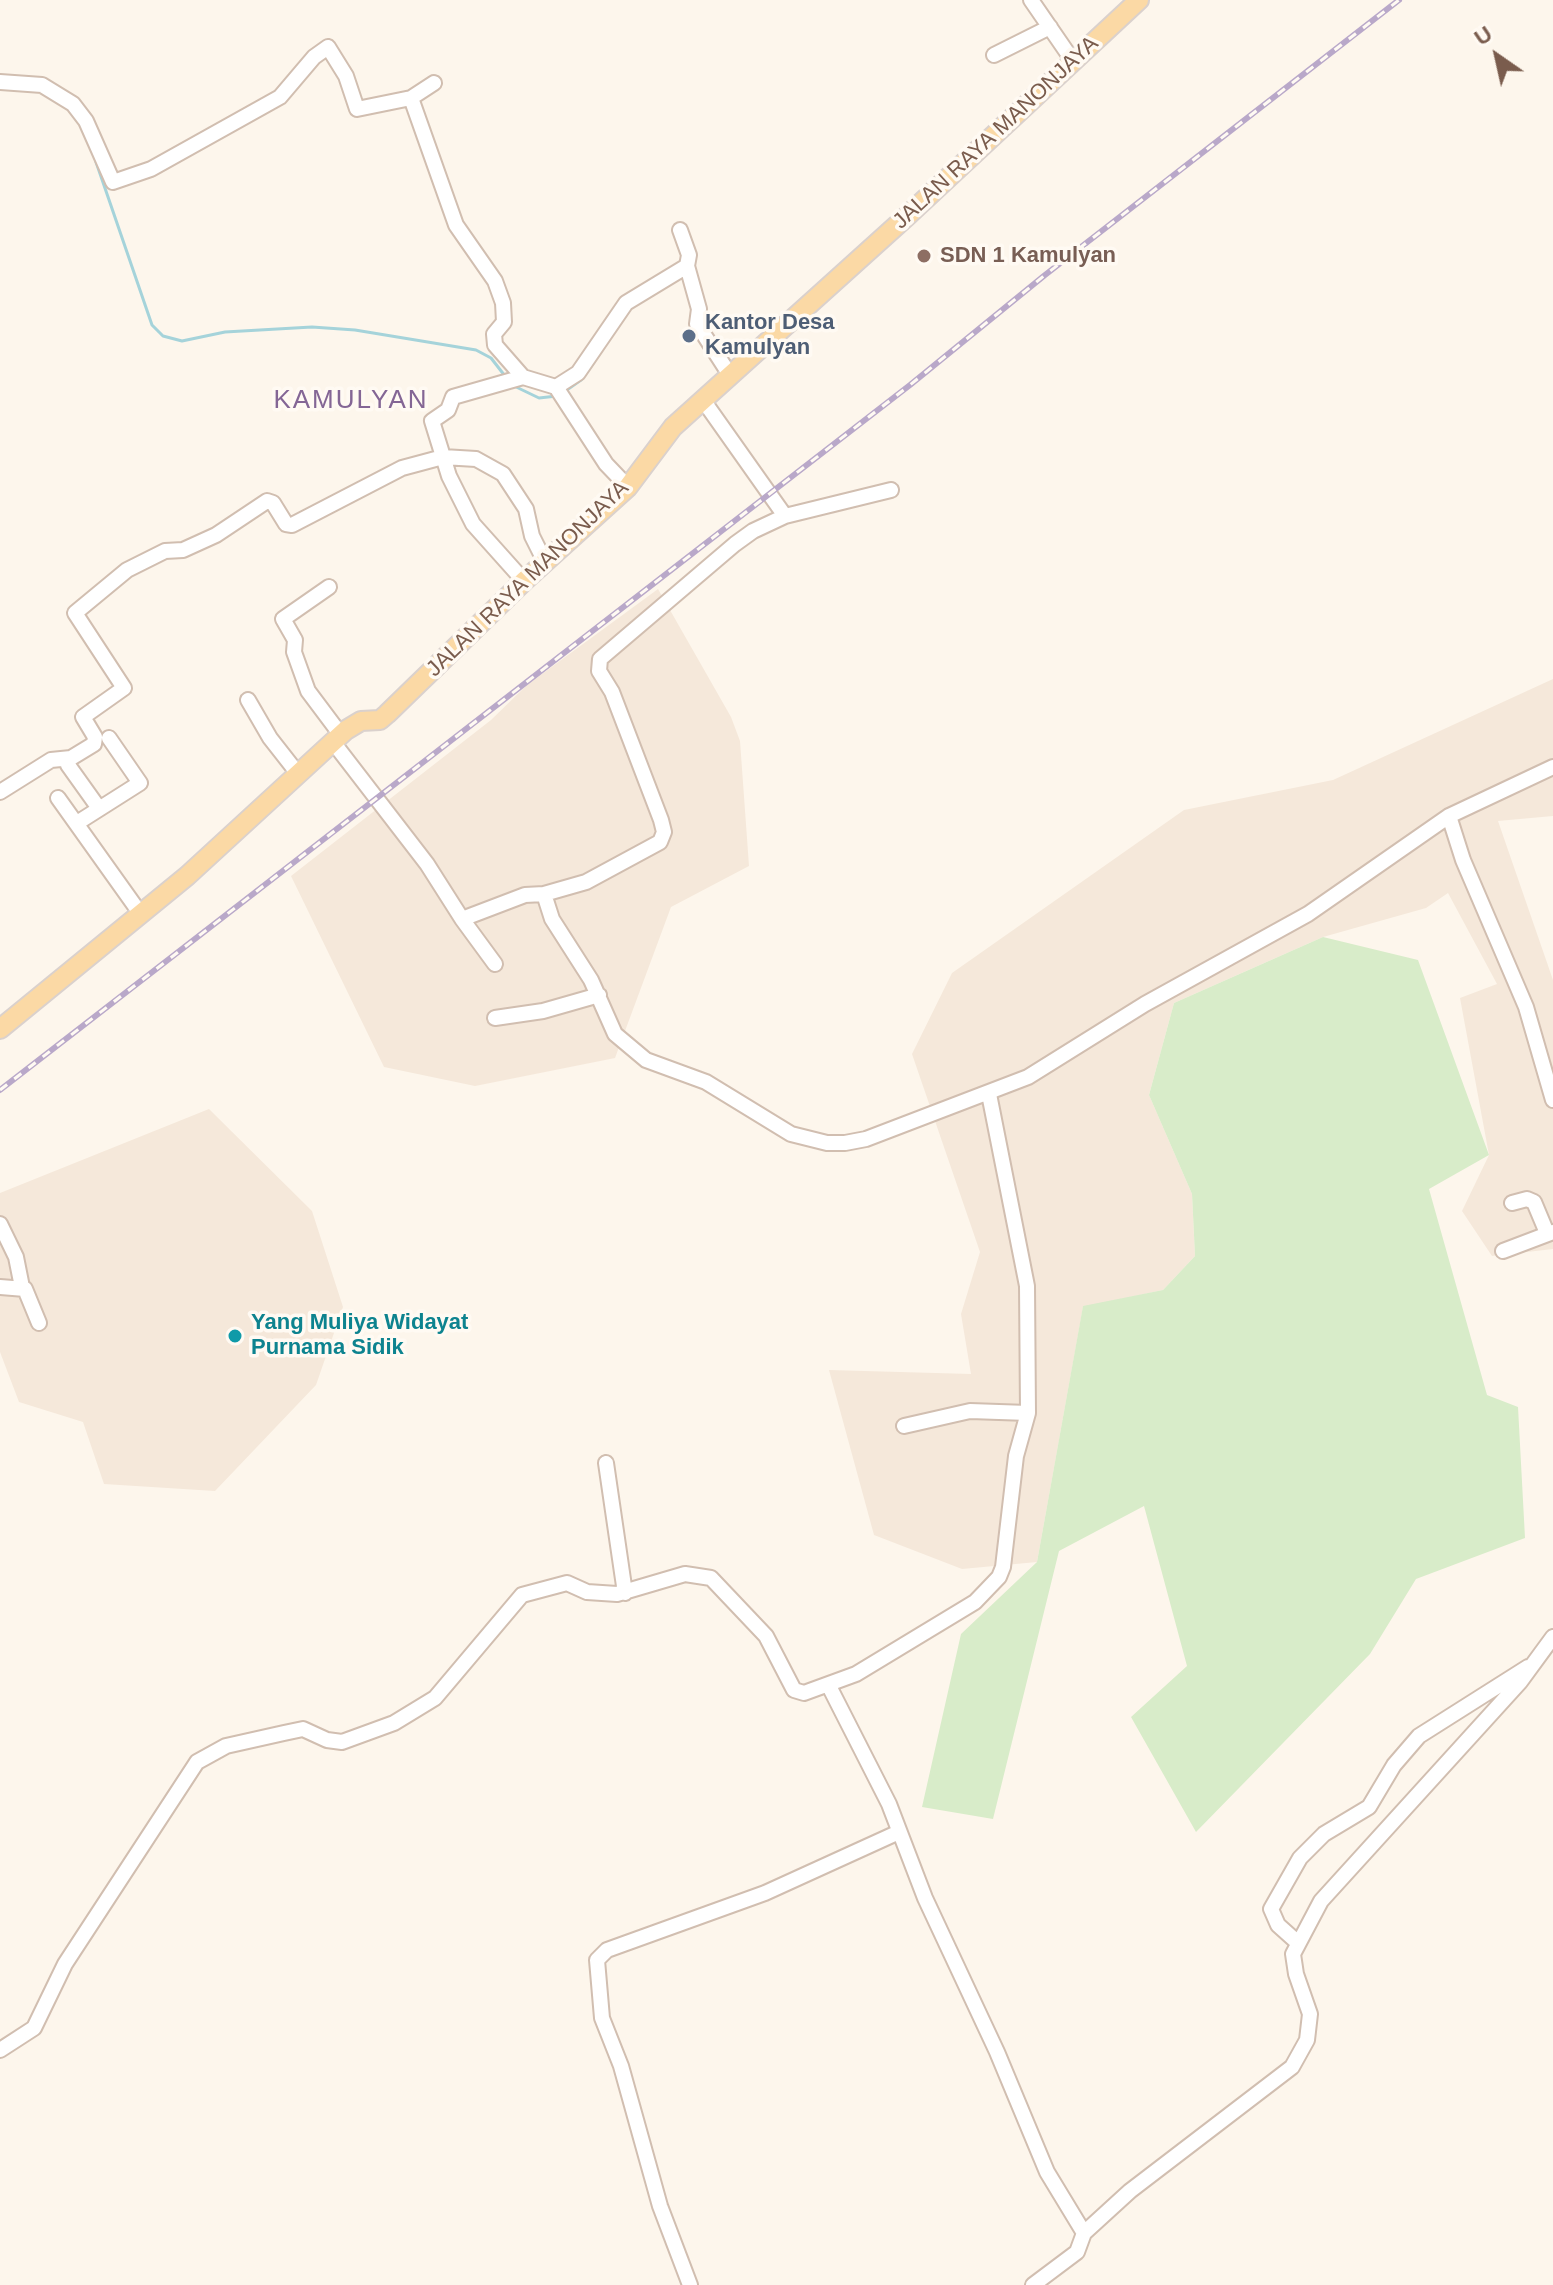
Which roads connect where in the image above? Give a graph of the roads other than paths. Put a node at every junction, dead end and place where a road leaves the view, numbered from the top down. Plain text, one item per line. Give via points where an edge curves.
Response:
1 (1031, 0) edge
2 (1139, 0) edge
3 (1050, 27) junction
4 (994, 55) dead end
5 (1073, 61) junction
6 (0, 82) edge
7 (434, 83) dead end
8 (411, 98) junction
9 (680, 230) dead end
10 (687, 266) junction
11 (730, 375) junction
12 (514, 381) junction
13 (556, 387) junction
14 (703, 400) junction
15 (443, 457) junction
16 (628, 487) junction
17 (891, 490) dead end
18 (785, 516) junction
19 (545, 562) junction
20 (524, 581) junction
21 (329, 587) dead end
22 (248, 700) dead end
23 (109, 738) dead end
24 (337, 739) junction
25 (68, 765) dead end
26 (1553, 767) edge
27 (299, 775) junction
28 (0, 792) edge
29 (58, 798) dead end
30 (98, 807) junction
31 (1449, 816) junction
32 (77, 823) junction
33 (544, 894) junction
34 (140, 913) junction
35 (462, 919) junction
36 (495, 964) dead end
37 (599, 995) junction
38 (495, 1018) dead end
39 (0, 1029) edge
40 (1547, 1062) edge
41 (989, 1094) junction
42 (1553, 1100) edge
43 (1512, 1203) dead end
44 (1548, 1216) edge
45 (0, 1224) edge
46 (1550, 1232) edge
47 (1503, 1251) dead end
48 (0, 1287) edge
49 (22, 1287) junction
50 (39, 1323) dead end
51 (1028, 1413) junction
52 (904, 1426) dead end
53 (606, 1463) dead end
54 (625, 1593) junction
55 (1553, 1637) edge
56 (1538, 1661) junction
57 (829, 1686) junction
58 (899, 1832) junction
59 (1297, 1942) junction
60 (0, 2050) edge
61 (1084, 2233) junction
62 (690, 2285) edge
63 (1033, 2285) edge

1 - 3 street
2 - 5 main road, JALAN RAYA MANONJAYA
3 - 4 street
3 - 5 street
5 - 11 main road, JALAN RAYA MANONJAYA
6 - 8 street via 42,85 73,104 113,182 151,169 280,97 328,47 346,76 357,109
7 - 8 street
8 - 12 street via 456,225 495,281 504,322 494,341
9 - 10 street via 689,255
10 - 11 street via 700,312 697,324
10 - 13 street via 626,303 578,373
11 - 14 main road, JALAN RAYA MANONJAYA
12 - 13 street
12 - 15 street via 453,397 448,410 434,418
13 - 16 street via 606,464
14 - 16 main road, JALAN RAYA MANONJAYA via 673,427
14 - 18 street
15 - 19 street via 476,459 501,471 524,506
15 - 20 street via 473,524
15 - 28 street via 380,478 292,525 267,501 216,535 127,570 75,613 124,688 83,717 94,744 71,758 51,760
16 - 19 main road, JALAN RAYA MANONJAYA
17 - 18 street
18 - 33 street via 753,531 600,659 599,671 622,716 658,810 663,838 586,882
19 - 20 main road, JALAN RAYA MANONJAYA
20 - 24 main road, JALAN RAYA MANONJAYA via 383,718 355,723
21 - 24 street via 283,619 295,640 308,691
22 - 27 street
23 - 30 street via 140,783
24 - 27 main road, JALAN RAYA MANONJAYA
24 - 35 street
25 - 30 street
26 - 31 street
27 - 34 main road, JALAN RAYA MANONJAYA
29 - 32 street
30 - 32 street
31 - 40 street
31 - 41 street via 1308,914 1145,1004 1028,1077
32 - 34 street
33 - 35 street via 525,895
33 - 37 street via 558,931
34 - 39 main road, JALAN RAYA MANONJAYA
35 - 36 street
37 - 38 street
37 - 41 street via 615,1034 646,1060 706,1082 806,1139 866,1139
40 - 42 street
41 - 51 street via 1027,1286
43 - 44 street via 1530,1200
44 - 46 street
45 - 49 street via 16,1257
46 - 47 street
48 - 49 street
49 - 50 street
51 - 52 street via 970,1411
51 - 57 street via 1016,1456 999,1577 975,1602
53 - 54 street
54 - 57 street via 685,1574 711,1578 766,1636 794,1690 808,1693
54 - 60 street via 587,1592 567,1583 522,1595 435,1698 365,1735 335,1742 303,1729 209,1753 155,1821 65,1964 34,2028
55 - 56 street
56 - 59 street via 1321,1901
56 - 59 street via 1419,1736 1399,1757 1369,1807 1312,1844 1271,1906 1278,1925
57 - 58 street
58 - 61 street via 1031,2138
58 - 62 street via 765,1893 607,1950 597,1960 602,2018
59 - 61 street via 1294,1963 1310,2014 1307,2040 1292,2067 1130,2191
61 - 63 street via 1077,2252

